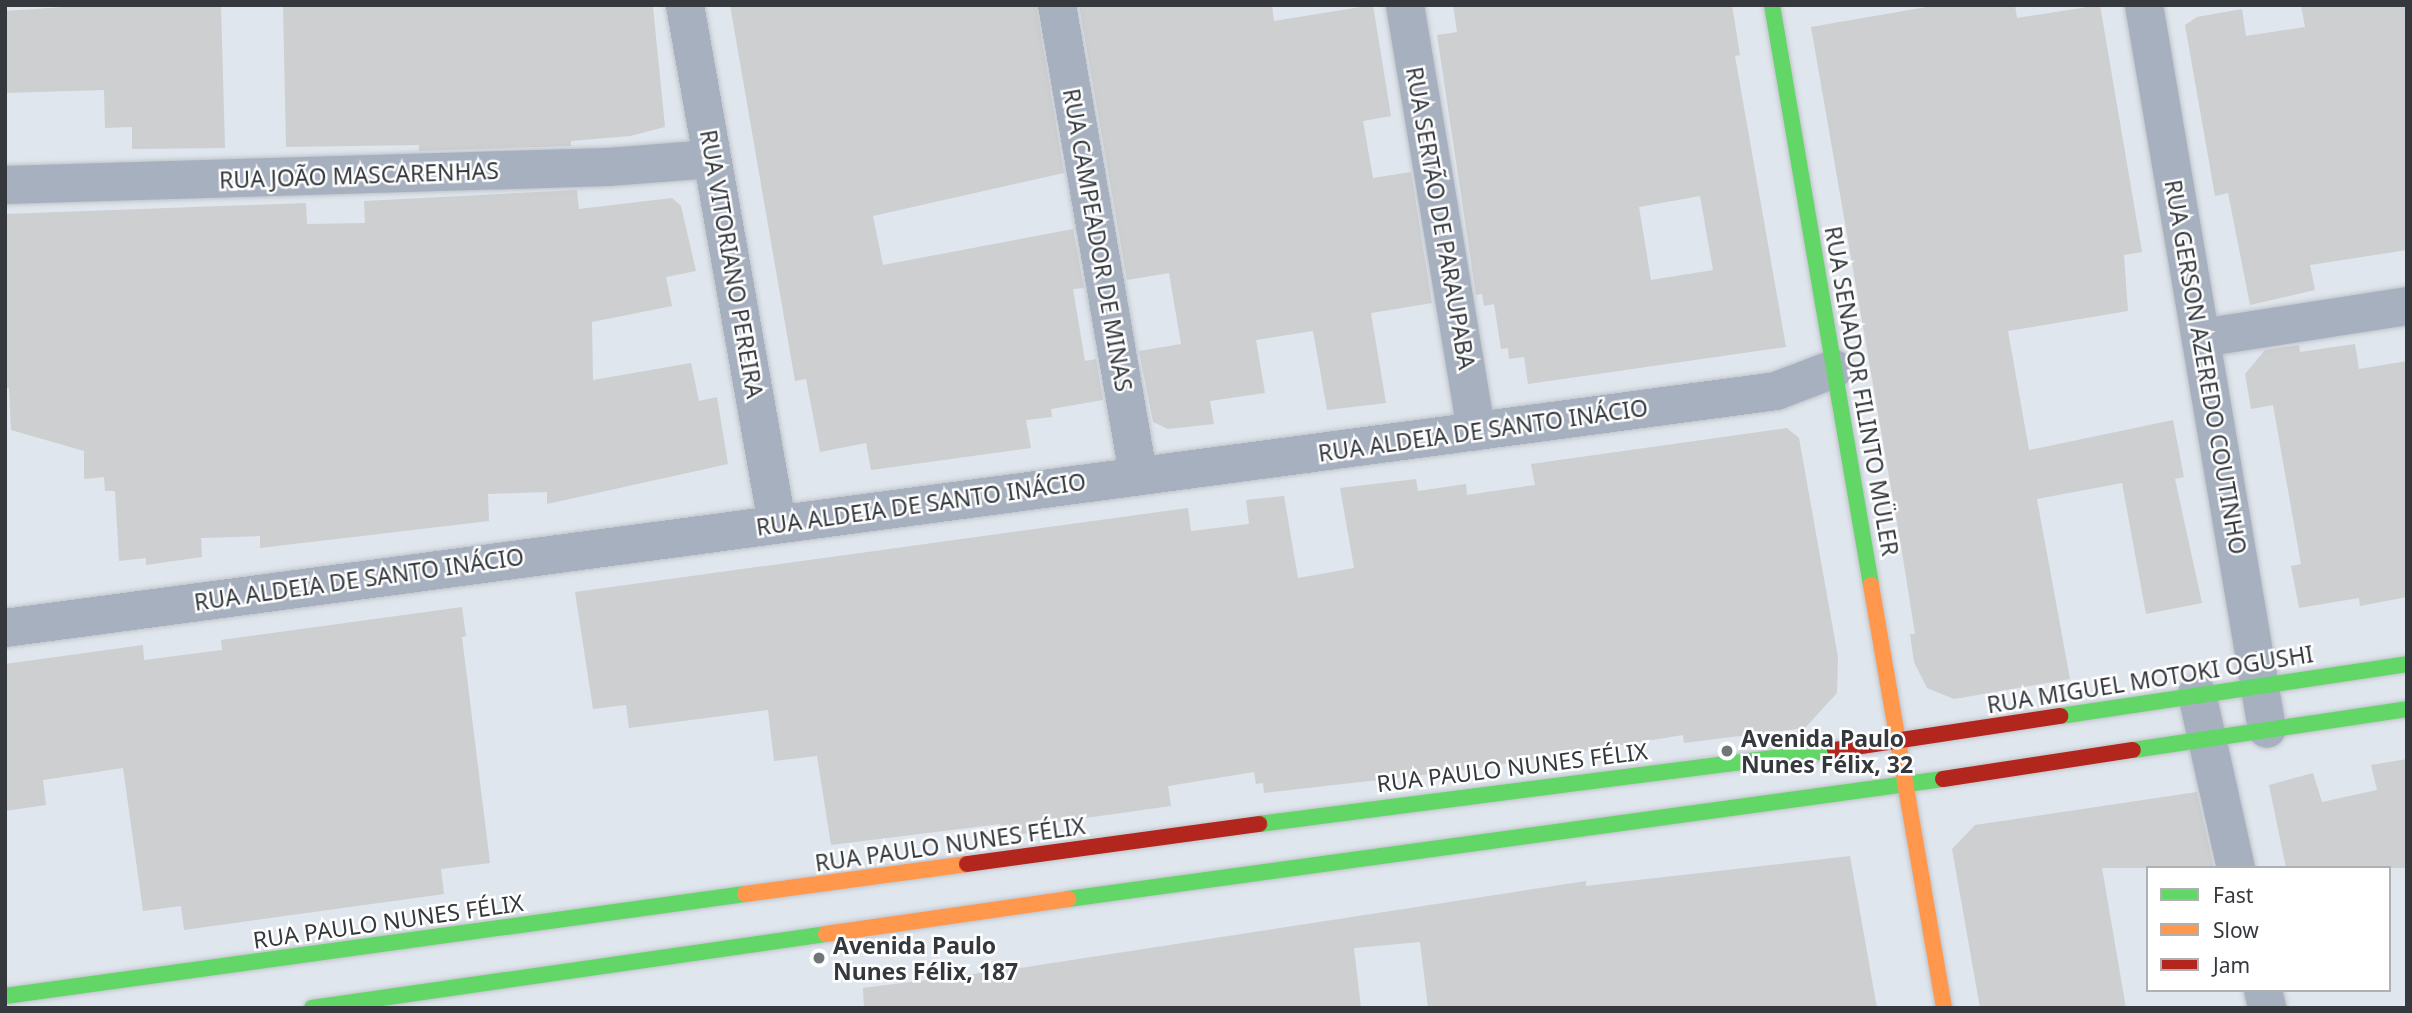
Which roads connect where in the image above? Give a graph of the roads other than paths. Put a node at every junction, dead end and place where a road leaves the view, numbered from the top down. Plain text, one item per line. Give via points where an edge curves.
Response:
1 (685, 5) edge
2 (1057, 5) edge
3 (1405, 5) edge
4 (1772, 5) edge
5 (2144, 5) edge
6 (712, 159) junction
7 (5, 185) edge
8 (2407, 306) edge
9 (2201, 338) junction
10 (1835, 369) junction
11 (1476, 431) junction
12 (1138, 475) junction
13 (777, 523) junction
14 (5, 628) edge
15 (2407, 664) edge
16 (2261, 684) junction
17 (2197, 694) junction
18 (2407, 709) edge
19 (2267, 729) junction
20 (2207, 738) junction
21 (1900, 740) junction
22 (1908, 784) junction
23 (2236, 866) edge
24 (5, 996) edge
25 (312, 1008) edge
26 (1944, 1008) edge

1 - 6 street, RUA VITORIANO PEREIRA
2 - 12 street, RUA CAMPEADOR DE MINAS
3 - 11 street, RUA SERTÃO DE PARAUPABA
4 - 10 main road, RUA SENADOR FILINTO MÜLER
5 - 9 street, RUA GERSON AZEREDO COUTINHO
6 - 7 street, RUA JOÃO MASCARENHAS via 608,167
6 - 13 street, RUA VITORIANO PEREIRA
8 - 9 street
9 - 16 street, RUA GERSON AZEREDO COUTINHO
10 - 11 street, RUA ALDEIA DE SANTO INÁCIO via 1776,391
10 - 21 main road, RUA SENADOR FILINTO MÜLER
11 - 12 street, RUA ALDEIA DE SANTO INÁCIO
12 - 13 street, RUA ALDEIA DE SANTO INÁCIO
13 - 14 street, RUA ALDEIA DE SANTO INÁCIO
15 - 16 main road, RUA MIGUEL MOTOKI OGUSHI
16 - 17 main road, RUA MIGUEL MOTOKI OGUSHI
16 - 19 street, RUA GERSON AZEREDO COUTINHO
17 - 20 street
17 - 21 main road, RUA MIGUEL MOTOKI OGUSHI
18 - 19 main road
19 - 20 main road
20 - 22 main road
20 - 23 street
21 - 22 main road, RUA SENADOR FILINTO MÜLER
21 - 24 main road, RUA PAULO NUNES FÉLIX
22 - 25 main road via 1418,848
22 - 26 main road, RUA SENADOR FILINTO MÜLER

